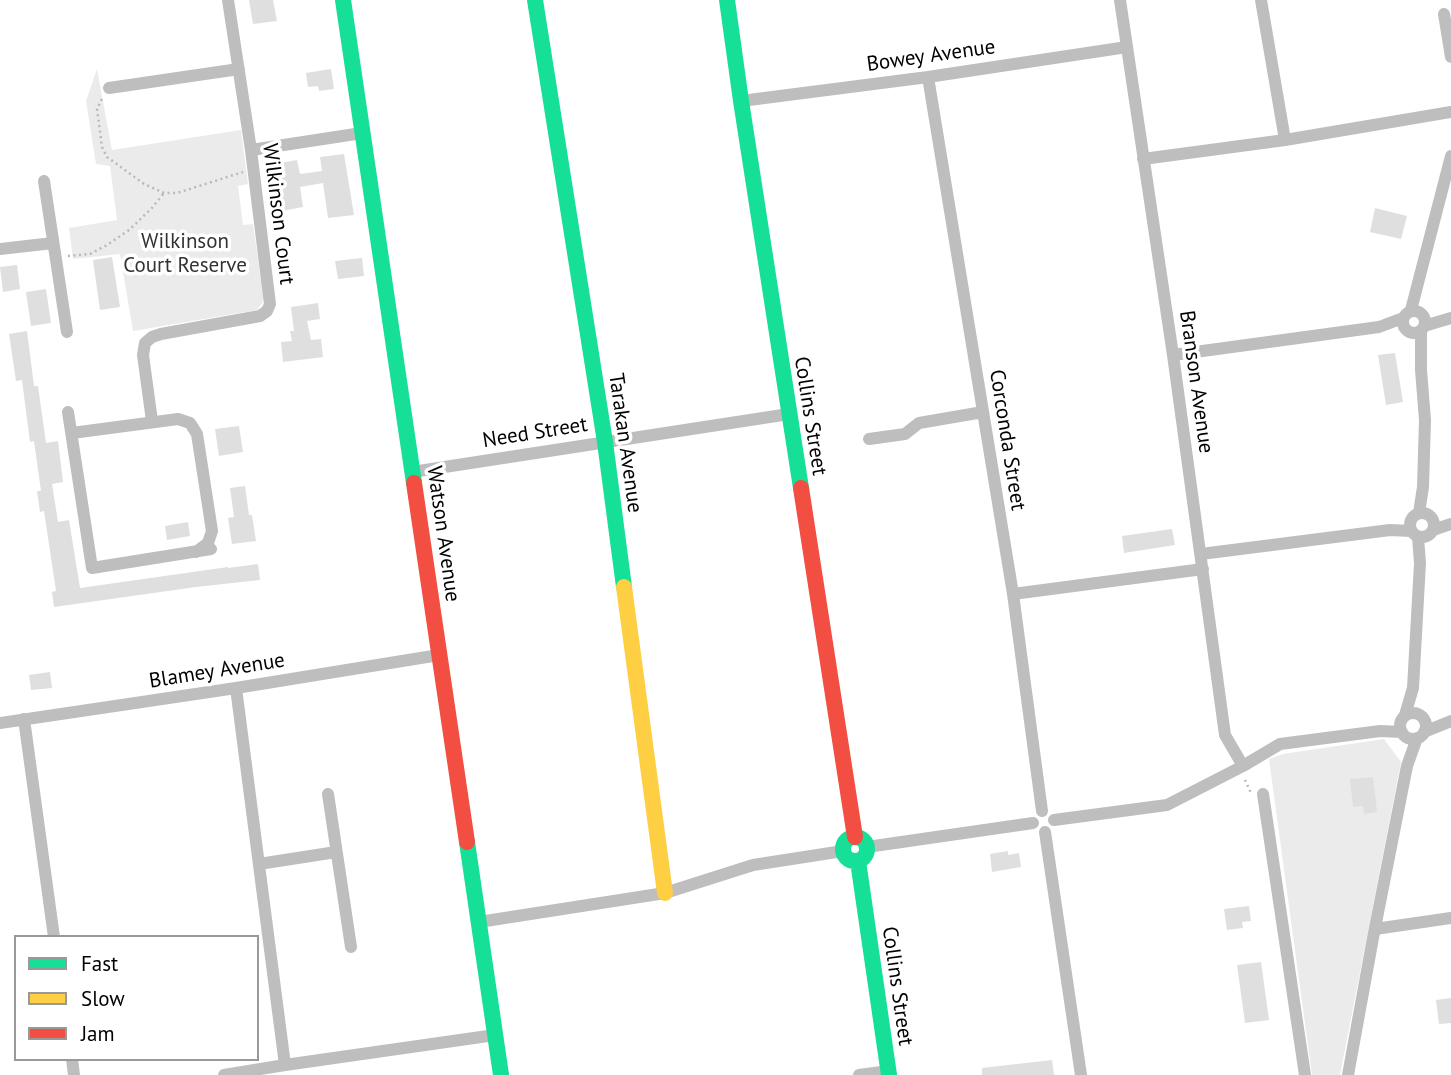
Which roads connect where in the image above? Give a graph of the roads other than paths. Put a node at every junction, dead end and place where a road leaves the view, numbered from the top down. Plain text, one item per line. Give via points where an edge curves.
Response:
1 (228, 0) edge
2 (343, 0) edge
3 (535, 0) edge
4 (727, 0) edge
5 (1120, 0) edge
6 (1261, 0) edge
7 (1444, 14) dead end
8 (1126, 47) junction
9 (1451, 57) edge
10 (239, 69) junction
11 (929, 77) junction
12 (109, 88) road end
13 (741, 101) junction
14 (1451, 112) edge
15 (362, 133) junction
16 (1284, 140) junction
17 (251, 150) junction
18 (1451, 156) edge
19 (1143, 159) junction
20 (44, 181) dead end
21 (53, 243) junction
22 (0, 249) edge
23 (1451, 316) edge
24 (1415, 322) junction
25 (67, 332) dead end
26 (1174, 355) junction
27 (68, 412) dead end
28 (983, 412) junction
29 (789, 414) junction
30 (152, 421) junction
31 (72, 433) junction
32 (869, 439) dead end
33 (605, 442) junction
34 (412, 472) junction
35 (1451, 518) edge
36 (1451, 524) edge
37 (1422, 525) junction
38 (211, 549) dead end
39 (197, 552) junction
40 (1201, 554) junction
41 (1203, 569) junction
42 (1013, 594) junction
43 (439, 654) junction
44 (236, 688) junction
45 (24, 719) junction
46 (1451, 720) edge
47 (0, 723) edge
48 (1412, 726) junction
49 (1241, 767) junction
50 (328, 794) dead end
51 (1263, 797) road end
52 (1042, 811) junction
53 (1054, 820) junction
54 (1033, 823) junction
55 (1045, 832) junction
56 (860, 848) junction
57 (843, 851) joint
58 (336, 852) junction
59 (259, 864) junction
60 (665, 893) junction
61 (1451, 918) edge
62 (479, 922) junction
63 (1375, 929) junction
64 (54, 935) edge
65 (351, 947) dead end
66 (495, 1035) junction
67 (285, 1065) junction
68 (889, 1073) edge
69 (225, 1075) edge
70 (501, 1075) edge
71 (859, 1075) edge
72 (1081, 1075) edge
73 (1305, 1075) edge
74 (1348, 1075) edge

1 - 10 street, Wilkinson Court
2 - 15 street, Watson Avenue
3 - 33 street, Tarakan Avenue
4 - 13 street, Collins Street
5 - 8 street, Branson Avenue
6 - 16 street
7 - 9 street
8 - 11 street, Bowey Avenue
8 - 19 street, Branson Avenue
10 - 12 street
10 - 17 street, Wilkinson Court
11 - 13 street, Bowey Avenue
11 - 28 street, Corconda Street
13 - 29 street, Collins Street
14 - 16 street
15 - 17 street
15 - 34 street, Watson Avenue
16 - 19 street
17 - 30 street, Wilkinson Court via 270,304 260,316 161,334 145,343 142,355
18 - 24 street via 1418,280
19 - 26 street, Branson Avenue
20 - 21 street
21 - 22 street
21 - 25 street
23 - 24 street
24 - 26 street
24 - 37 street via 1425,420
26 - 40 street, Branson Avenue
27 - 31 street
28 - 32 street via 919,422 905,434
28 - 42 street, Corconda Street
29 - 33 street, Need Street
29 - 56 street, Collins Street
30 - 31 street
30 - 39 street via 178,419 190,423 197,434 212,531 208,543
31 - 39 street via 92,568
33 - 34 street, Need Street
33 - 60 street, Tarakan Avenue
34 - 43 street, Watson Avenue
35 - 37 street
36 - 37 street
37 - 40 street
37 - 48 street
38 - 39 street
40 - 41 street, Branson Avenue
41 - 42 street
41 - 49 street, Branson Avenue via 1226,735
42 - 52 street, Corconda Street
43 - 44 street, Blamey Avenue
43 - 62 street, Watson Avenue
44 - 45 street, Blamey Avenue
44 - 59 street
45 - 47 street, Blamey Avenue
45 - 64 street
46 - 48 street
48 - 49 street via 1280,744
48 - 63 street
49 - 53 street via 1167,805
50 - 58 street
51 - 73 street
52 - 53 street
52 - 54 street
53 - 55 street
54 - 55 street
54 - 56 street
55 - 72 street
56 - 57 street via 846,842
56 - 68 street, Collins Street
57 - 60 street via 753,865
58 - 59 street
58 - 65 street
59 - 67 street
60 - 62 street
61 - 63 street
62 - 66 street, Watson Avenue
63 - 74 street
66 - 67 street
66 - 70 street, Watson Avenue
67 - 69 street
68 - 71 street

